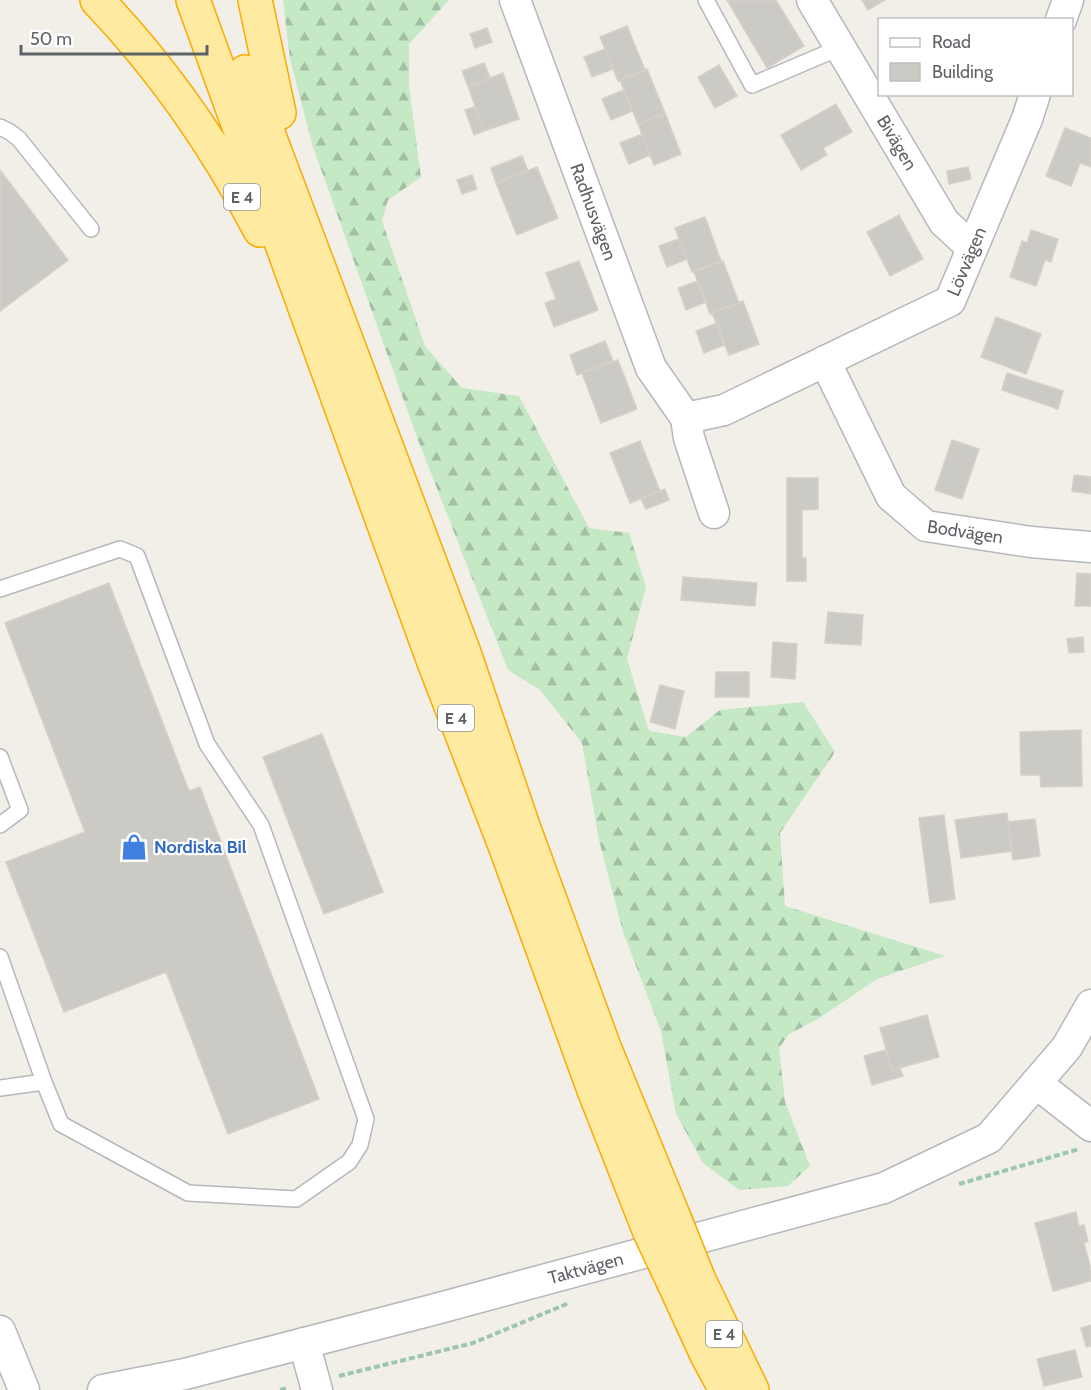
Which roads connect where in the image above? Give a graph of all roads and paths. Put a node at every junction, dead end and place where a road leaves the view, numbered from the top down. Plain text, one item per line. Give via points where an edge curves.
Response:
1 (97, 0) edge
2 (193, 0) edge
3 (218, 0) edge
4 (255, 0) edge
5 (515, 0) edge
6 (706, 0) edge
7 (812, 0) edge
8 (1068, 0) edge
9 (1062, 18) edge
10 (839, 48) junction
11 (1034, 96) edge
12 (0, 127) edge
13 (91, 229) dead end
14 (972, 248) junction
15 (345, 336) junction
16 (825, 361) junction
17 (686, 418) junction
18 (347, 419) junction
19 (714, 513) dead end
20 (1091, 548) edge
21 (0, 589) edge
22 (0, 757) edge
23 (0, 825) edge
24 (0, 957) edge
25 (1091, 1005) edge
26 (44, 1082) junction
27 (1036, 1083) junction
28 (0, 1088) edge
29 (1091, 1126) edge
30 (662, 1225) junction
31 (686, 1280) junction
32 (0, 1331) edge
33 (304, 1343) junction
34 (24, 1390) edge
35 (103, 1390) edge
36 (317, 1390) edge
37 (726, 1390) edge
38 (752, 1390) edge

1 - 18 highway, E 4 via 182,99 233,181 297,304
2 - 18 highway, E 4
3 - 15 highway, E 4
4 - 15 highway, E 4 via 275,101
5 - 17 street, Radhusvägen via 651,368
6 - 10 lane via 752,85
7 - 10 street, Bivägen
8 - 9 street
10 - 14 street, Bivägen via 944,222
11 - 14 street, Lövvägen
12 - 13 lane via 19,139
14 - 16 street, Lövvägen via 950,301
15 - 30 highway, E 4 via 463,650 604,1047
16 - 17 street via 724,410
16 - 20 street, Bodvägen via 891,496 926,526
17 - 19 street, Radhusvägen
18 - 30 highway, E 4 via 574,1038
21 - 26 lane via 120,549 137,556 207,744 261,825 366,1119 360,1145 349,1162 296,1199 188,1193 62,1124
22 - 23 lane via 20,810
24 - 26 lane
25 - 27 street, Taktvägen via 1067,1047
26 - 28 lane
27 - 29 street
27 - 33 street, Taktvägen via 989,1138 884,1188
30 - 31 highway, E 4, bridge
31 - 37 highway, E 4 via 707,1355
31 - 38 highway, E 4
32 - 34 street
33 - 35 street, Taktvägen via 185,1374
33 - 36 street

